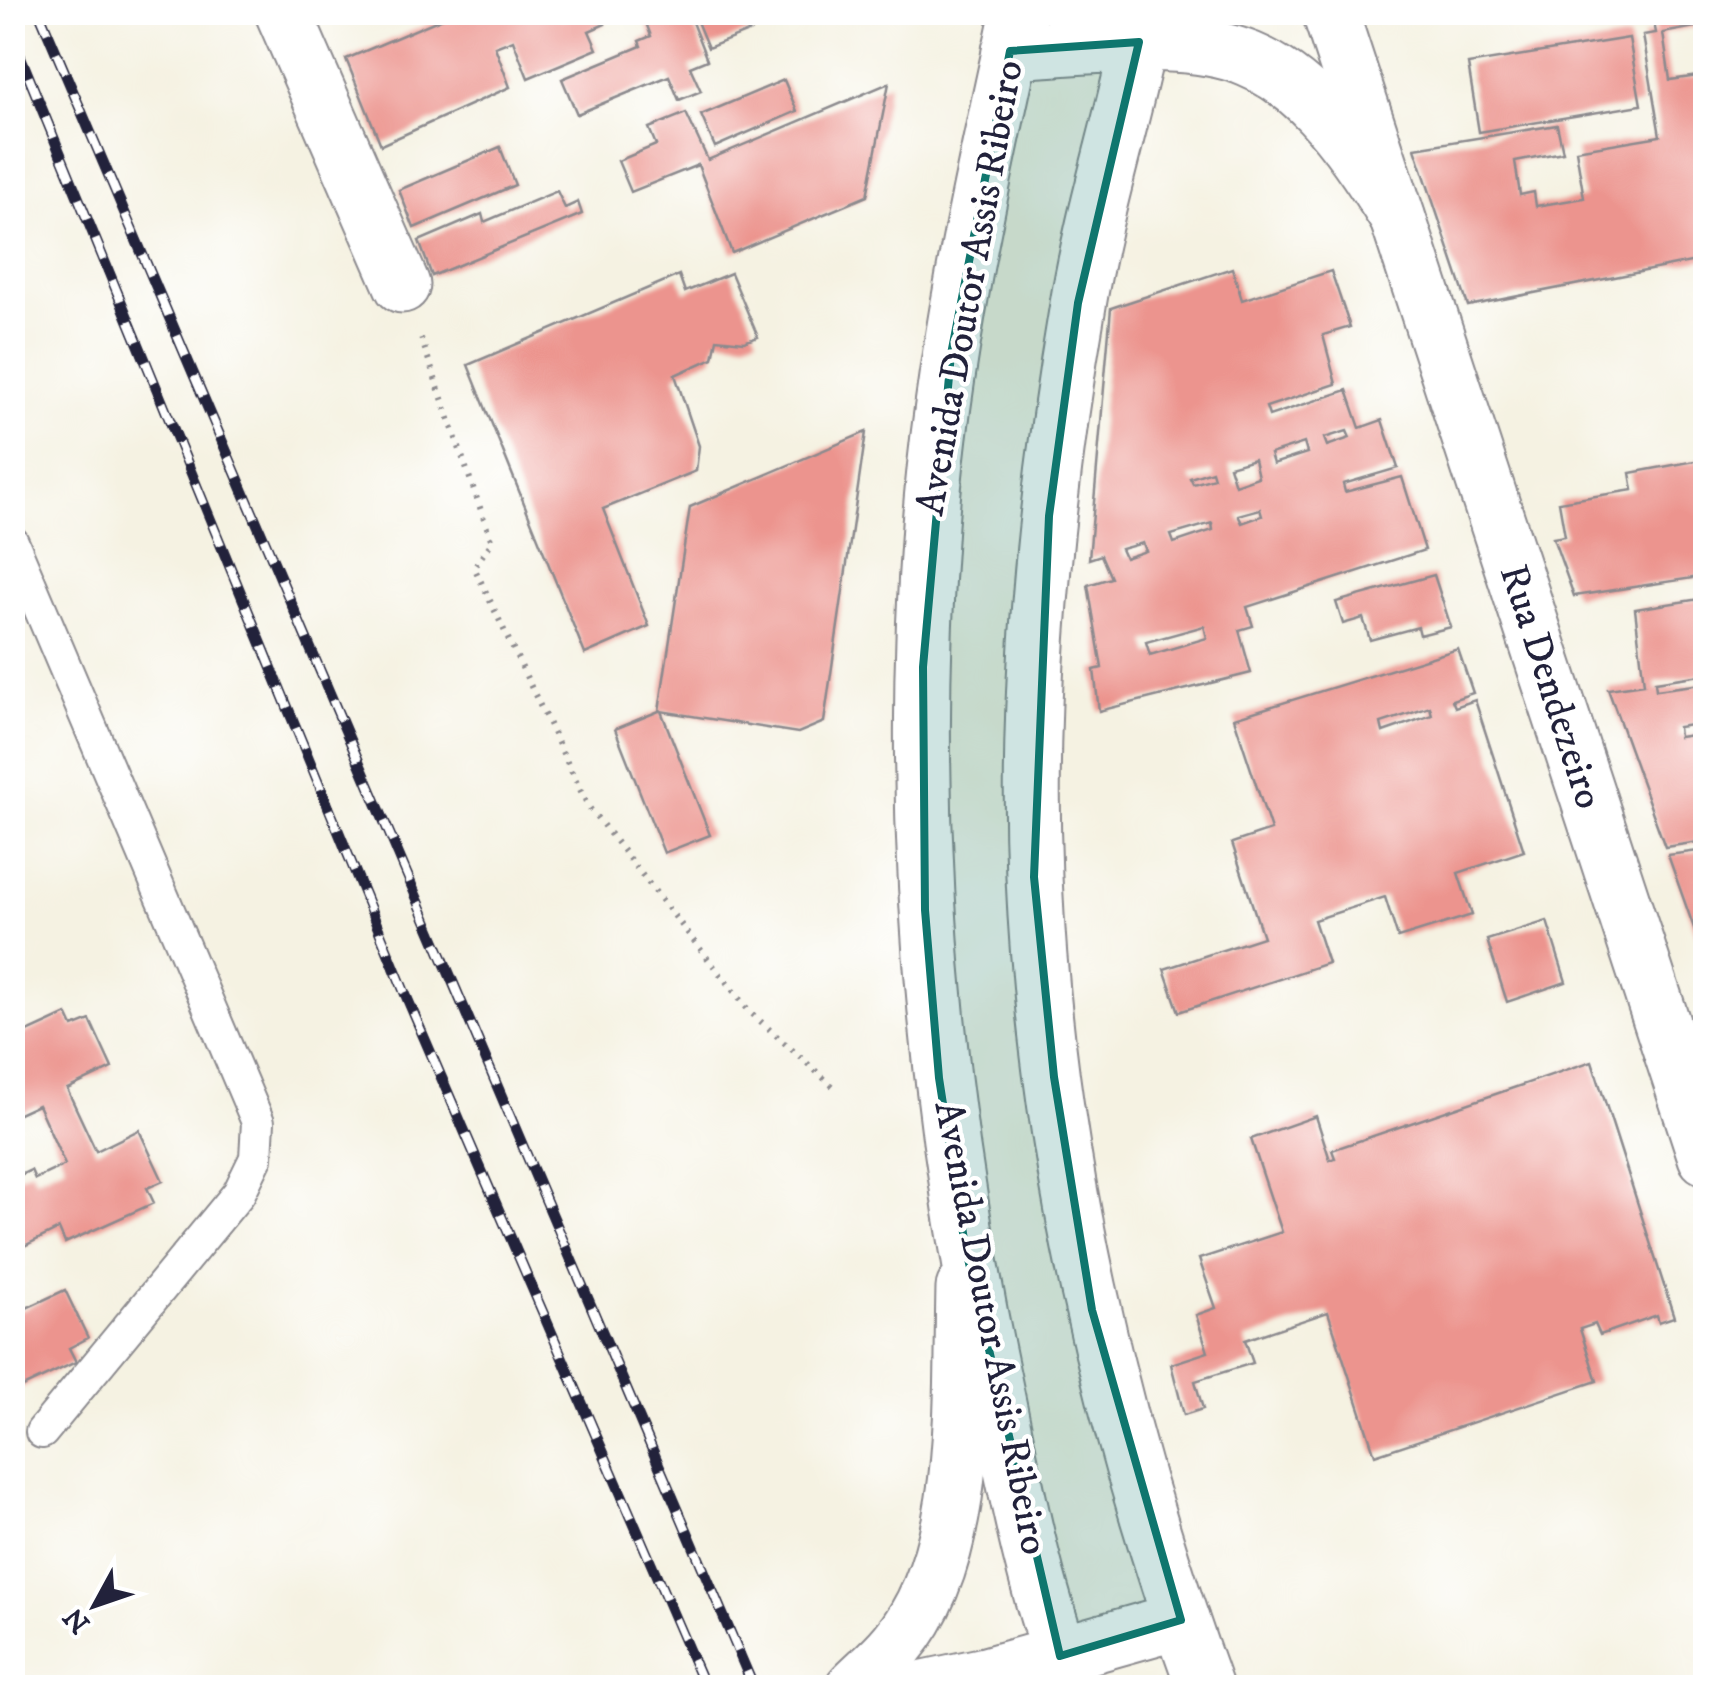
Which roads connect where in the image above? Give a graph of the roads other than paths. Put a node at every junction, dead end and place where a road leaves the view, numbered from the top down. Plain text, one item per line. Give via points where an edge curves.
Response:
1 (283, 12) edge
2 (1330, 12) edge
3 (1142, 27) edge
4 (1015, 32) edge
5 (1397, 217) junction
6 (402, 285) road end
7 (14, 548) edge
8 (1706, 1157) edge
9 (965, 1246) junction
10 (42, 1432) dead end
11 (1181, 1620) junction
12 (1066, 1672) edge
13 (853, 1688) edge
14 (925, 1688) edge
15 (1205, 1688) edge

1 - 6 main road
2 - 5 main road
3 - 4 main road
3 - 5 main road via 1259,61 1306,94 1354,147
3 - 11 main road via 1078,302 1049,516 1036,706 1034,877 1054,1078 1092,1310
4 - 9 main road, Avenida Doutor Assis Ribeiro via 951,354 930,523 923,667 925,910
5 - 8 main road, Rua Dendezeiro
7 - 10 lane via 258,1122 256,1158 240,1193
9 - 12 main road, Avenida Doutor Assis Ribeiro via 1010,1463
9 - 13 main road via 959,1426 946,1540 912,1622
11 - 12 main road
11 - 15 main road
12 - 14 main road

